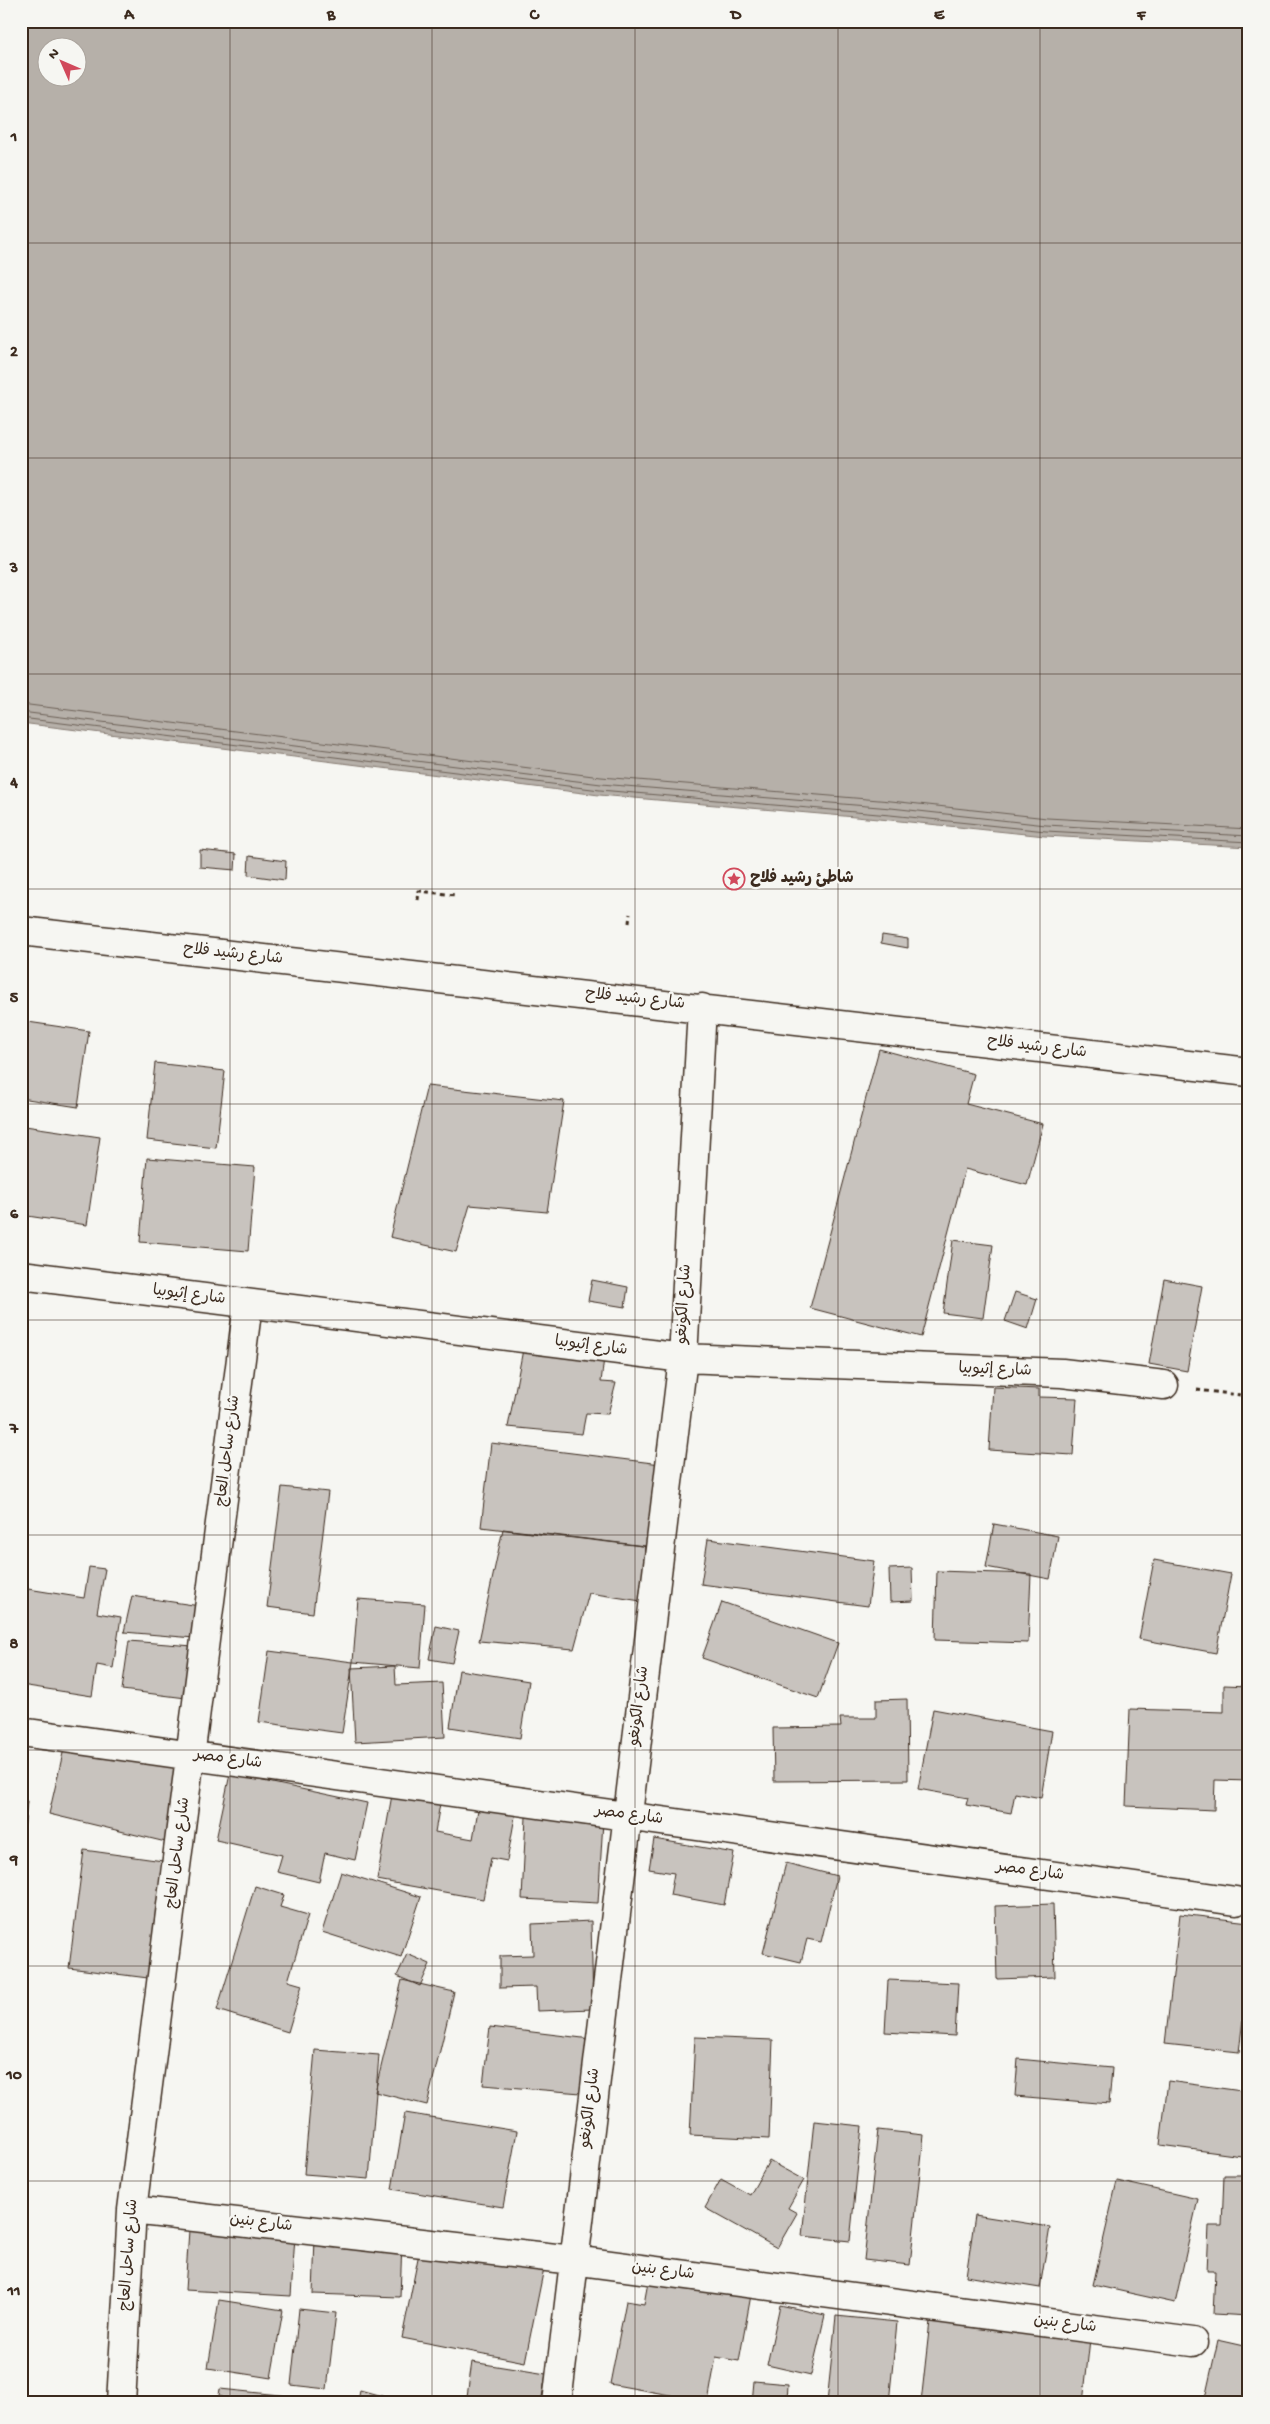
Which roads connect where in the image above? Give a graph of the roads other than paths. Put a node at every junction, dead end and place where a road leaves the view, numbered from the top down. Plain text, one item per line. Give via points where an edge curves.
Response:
1 (21, 930) edge
2 (702, 1008) junction
3 (1249, 1072) edge
4 (21, 1275) edge
5 (248, 1304) junction
6 (682, 1358) junction
7 (1164, 1386) road end
8 (21, 1732) edge
9 (191, 1755) junction
10 (627, 1816) junction
11 (1236, 1901) dead end
12 (132, 2210) junction
13 (573, 2260) junction
14 (1193, 2342) dead end
15 (121, 2403) edge
16 (557, 2403) edge

1 - 2 street, شارع رشيد فلاح
2 - 3 street, شارع رشيد فلاح
2 - 6 street, شارع الكونغو
4 - 5 street, شارع إثيوبيا
5 - 6 street, شارع إثيوبيا
5 - 9 street, شارع ساحل العاج
6 - 7 street, شارع إثيوبيا via 1062,1374
6 - 10 street, شارع الكونغو
8 - 9 street, شارع مصر
9 - 10 street, شارع مصر
9 - 12 street, شارع ساحل العاج
10 - 11 street, شارع مصر
10 - 13 street, شارع الكونغو
12 - 13 street, شارع بنين
12 - 15 street, شارع ساحل العاج
13 - 14 street, شارع بنين
13 - 16 street, شارع الكونغو

